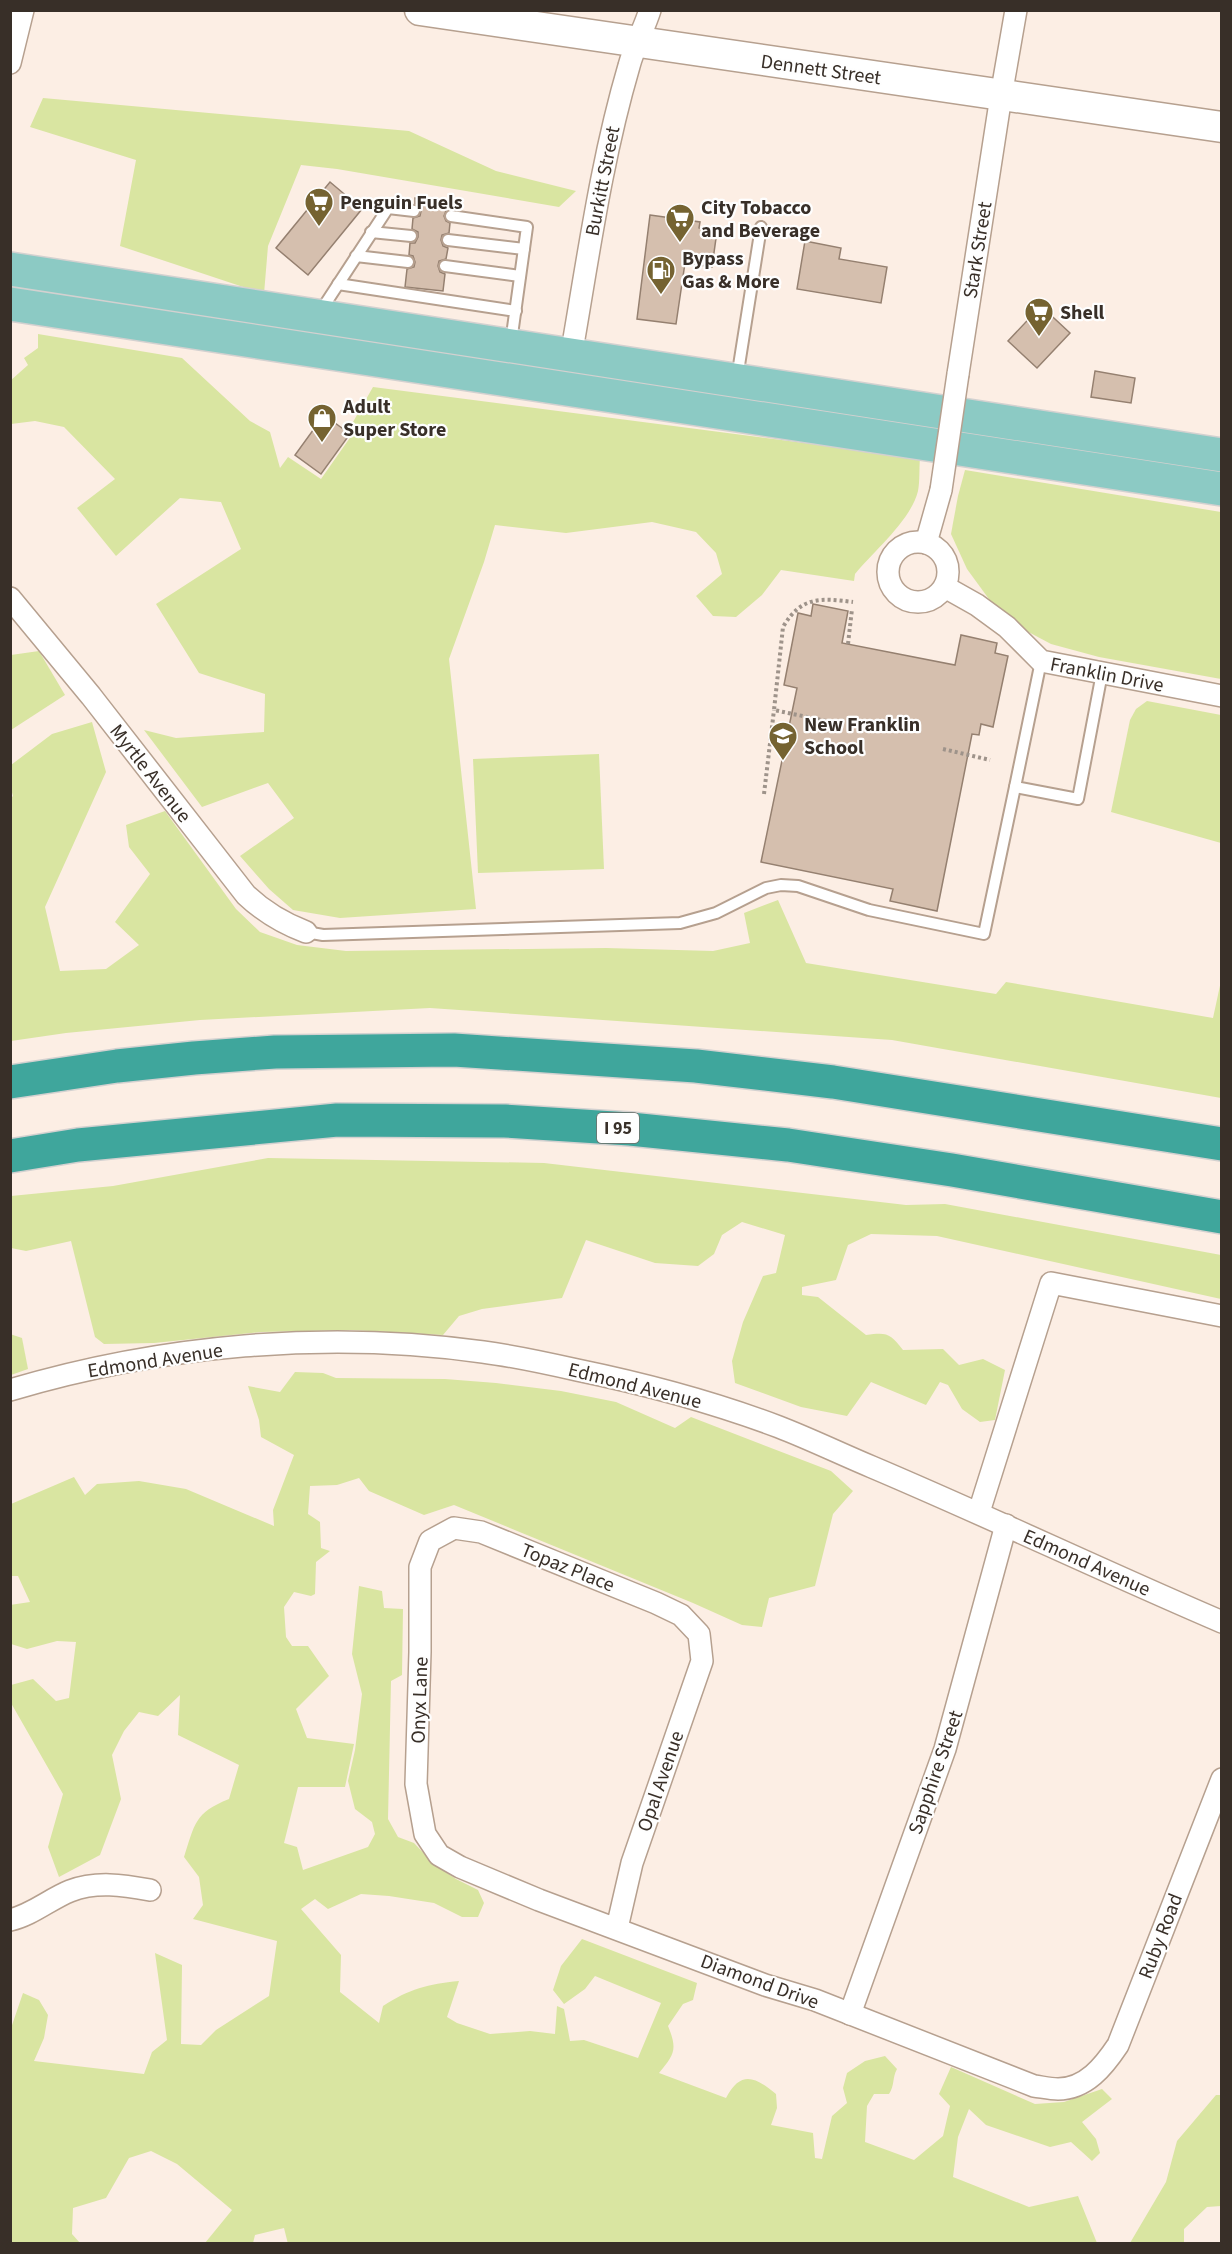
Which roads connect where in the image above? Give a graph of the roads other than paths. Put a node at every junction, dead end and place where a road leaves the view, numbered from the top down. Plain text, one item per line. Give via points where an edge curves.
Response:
1 (23, 10) edge
2 (420, 10) edge
3 (650, 10) edge
4 (1016, 10) edge
5 (638, 41) junction
6 (10, 63) edge
7 (1001, 96) junction
8 (1221, 127) edge
9 (414, 211) dead end
10 (451, 216) dead end
11 (761, 228) dead end
12 (371, 232) junction
13 (411, 236) dead end
14 (448, 240) dead end
15 (524, 249) junction
16 (356, 256) junction
17 (408, 262) dead end
18 (445, 267) dead end
19 (10, 269) edge
20 (519, 276) junction
21 (338, 284) junction
22 (10, 304) edge
23 (516, 310) junction
24 (317, 317) junction
25 (511, 346) junction
26 (571, 356) junction
27 (736, 382) junction
28 (1221, 455) edge
29 (1221, 489) edge
30 (926, 543) junction
31 (945, 587) junction
32 (10, 598) edge
33 (18, 618) edge
34 (1041, 661) junction
35 (1102, 673) junction
36 (1221, 696) edge
37 (1015, 787) junction
38 (306, 932) joint
39 (10, 1082) edge
40 (1221, 1144) edge
41 (10, 1156) edge
42 (1221, 1217) edge
43 (1221, 1316) edge
44 (10, 1390) edge
45 (979, 1512) junction
46 (1006, 1525) junction
47 (430, 1541) joint
48 (1221, 1622) edge
49 (699, 1634) joint
50 (1221, 1779) edge
51 (439, 1856) joint
52 (150, 1890) dead end
53 (10, 1920) edge
54 (617, 1928) junction
55 (850, 2014) junction
56 (1084, 2083) joint

1 - 6 street
2 - 5 street, Dennett Street
3 - 5 street, Burkitt Street
4 - 7 street, Stark Street
5 - 7 street, Dennett Street
5 - 26 street, Burkitt Street via 615,117 595,210
7 - 8 street, Dennett Street
7 - 30 street, Stark Street, bridge via 941,490
9 - 12 lane via 388,208
10 - 15 lane via 527,227
11 - 27 lane
12 - 13 lane
12 - 16 lane
14 - 15 lane
15 - 20 lane
16 - 17 lane
16 - 21 lane
18 - 20 lane
19 - 24 main road
20 - 23 lane
21 - 23 lane
21 - 24 lane
22 - 29 main road
23 - 25 lane
24 - 25 main road
25 - 26 main road
26 - 27 main road
27 - 28 main road
30 - 31 street via 938,550 947,565
30 - 31 street via 909,543 895,552 887,569 890,586 898,596 919,603 930,600
31 - 34 street, Franklin Drive via 1007,627
32 - 33 street, Myrtle Avenue
33 - 38 street, Myrtle Avenue via 91,696 246,895 276,919
34 - 35 street, Franklin Drive
34 - 37 lane
35 - 36 street, Franklin Drive
35 - 37 lane via 1078,800
37 - 38 lane via 984,934 868,910 798,886 781,885 766,888 716,913 680,923 323,935
39 - 40 highway via 117,1066 264,1053 476,1051 696,1066 833,1082
41 - 42 highway, I 95 via 78,1145 336,1120 505,1121 788,1145
43 - 45 street via 1051,1282
44 - 45 street, Edmond Avenue via 123,1362 243,1347 304,1343 415,1345 484,1352 624,1379 701,1400 779,1427
45 - 46 street, Edmond Avenue
46 - 48 street, Edmond Avenue
46 - 55 street, Sapphire Street via 945,1749
47 - 49 street, Topaz Place via 454,1528 481,1532 681,1615
47 - 51 street, Onyx Lane via 420,1567 416,1784 424,1834
49 - 54 street, Opal Avenue via 702,1661 632,1863
50 - 56 street, Ruby Road via 1118,2045 1104,2067
51 - 54 street, Diamond Drive via 539,1900
52 - 53 street via 122,1885 88,1887
54 - 55 street, Diamond Drive
55 - 56 street, Diamond Drive via 1034,2086 1060,2089

